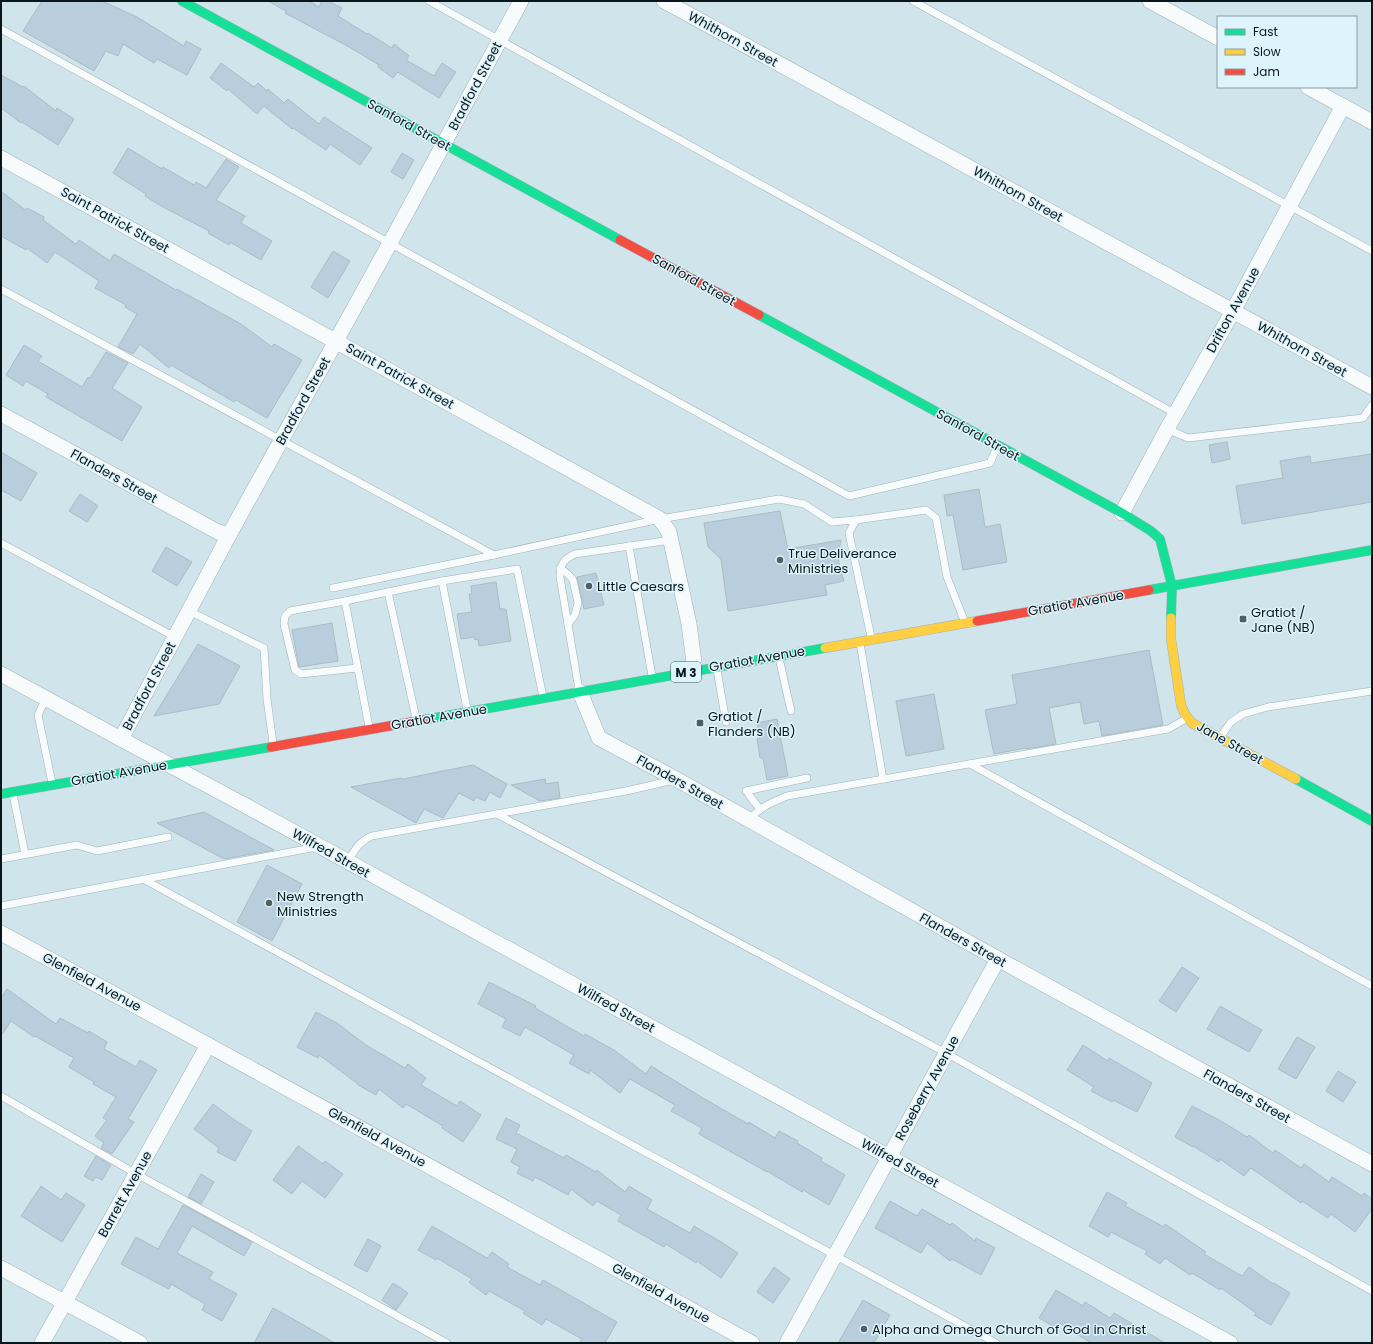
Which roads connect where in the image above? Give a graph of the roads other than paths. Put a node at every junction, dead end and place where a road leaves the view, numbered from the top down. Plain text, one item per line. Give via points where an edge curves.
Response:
1 (182, 1) edge
2 (430, 1) edge
3 (521, 1) edge
4 (664, 1) edge
5 (913, 1) edge
6 (1150, 1) edge
7 (1, 29) edge
8 (1217, 37) edge
9 (500, 39) junction
10 (1310, 88) edge
11 (1343, 106) junction
12 (1372, 122) edge
13 (444, 144) junction
14 (1, 158) edge
15 (1290, 206) junction
16 (390, 243) junction
17 (1372, 252) edge
18 (1, 289) edge
19 (1233, 312) junction
20 (336, 341) junction
21 (1372, 387) edge
22 (1372, 404) edge
23 (1, 414) edge
24 (1176, 414) junction
25 (1167, 429) junction
26 (281, 441) junction
27 (998, 446) junction
28 (1122, 513) junction
29 (660, 519) junction
30 (856, 520) junction
31 (229, 535) junction
32 (671, 540) junction
33 (1, 543) edge
34 (629, 546) junction
35 (1372, 550) edge
36 (494, 555) junction
37 (560, 568) junction
38 (442, 581) junction
39 (1172, 586) junction
40 (333, 588) dead end
41 (388, 592) junction
42 (345, 601) junction
43 (189, 611) junction
44 (965, 622) junction
45 (568, 624) junction
46 (175, 637) junction
47 (871, 639) junction
48 (860, 641) junction
49 (778, 655) junction
50 (717, 666) junction
51 (356, 668) junction
52 (695, 670) junction
53 (1, 674) edge
54 (652, 678) junction
55 (1372, 691) edge
56 (580, 692) junction
57 (46, 698) junction
58 (543, 698) junction
59 (791, 711) dead end
60 (468, 712) junction
61 (1188, 718) junction
62 (417, 720) junction
63 (726, 722) dead end
64 (369, 729) junction
65 (1220, 738) junction
66 (121, 740) junction
67 (273, 746) junction
68 (168, 764) junction
69 (970, 764) junction
70 (676, 779) junction
71 (882, 780) junction
72 (52, 785) junction
73 (808, 786) junction
74 (12, 792) junction
75 (1, 794) edge
76 (760, 809) junction
77 (497, 814) junction
78 (749, 820) junction
79 (1372, 820) edge
80 (168, 837) dead end
81 (320, 846) junction
82 (25, 854) junction
83 (1, 859) edge
84 (348, 862) junction
85 (143, 879) junction
86 (1, 906) edge
87 (1, 933) edge
88 (998, 959) junction
89 (1372, 986) edge
90 (208, 1045) junction
91 (946, 1053) junction
92 (1, 1096) edge
93 (889, 1157) junction
94 (1372, 1164) edge
95 (137, 1174) junction
96 (835, 1255) junction
97 (1, 1268) edge
98 (1372, 1291) edge
99 (65, 1302) junction
100 (42, 1343) edge
101 (140, 1343) edge
102 (447, 1343) edge
103 (752, 1343) edge
104 (787, 1343) edge
105 (996, 1343) edge
106 (1230, 1343) edge

1 - 13 street, Sanford Street
2 - 9 lane
3 - 9 street, Bradford Street
4 - 19 street, Whithorn Street
5 - 15 lane
6 - 8 street
7 - 16 lane
9 - 13 street, Bradford Street
9 - 24 lane
10 - 11 street
11 - 12 street
11 - 15 street, Drifton Avenue
13 - 16 street, Bradford Street
13 - 27 street, Sanford Street
14 - 20 street, Saint Patrick Street
15 - 17 lane
15 - 19 street, Drifton Avenue
16 - 20 street, Bradford Street
16 - 27 lane via 849,496 990,463
18 - 26 lane
19 - 21 street, Whithorn Street
19 - 24 street, Drifton Avenue
20 - 26 street, Bradford Street
20 - 29 street, Saint Patrick Street
22 - 25 lane via 1363,418 1188,438
23 - 31 street, Flanders Street via 218,532
24 - 25 street, Drifton Avenue
25 - 28 street, Drifton Avenue
26 - 31 street, Bradford Street
26 - 36 lane
27 - 28 street, Sanford Street
28 - 39 street, Sanford Street via 1160,539
29 - 30 lane via 779,499 804,504 832,522
29 - 32 street
29 - 36 lane
30 - 44 lane via 926,510 936,518 947,577
30 - 47 lane via 849,533
31 - 43 street, Bradford Street
32 - 34 lane
32 - 52 street via 689,624
33 - 46 lane
34 - 37 lane via 575,554 568,557
34 - 54 lane
35 - 39 street, Gratiot Avenue / M 3
36 - 40 lane
37 - 45 lane
37 - 45 lane via 573,580 578,602 575,615
38 - 41 lane
38 - 58 lane via 517,569
38 - 60 lane
39 - 44 street, Gratiot Avenue / M 3
39 - 61 street, Jane Street via 1171,639 1180,705
41 - 42 lane
41 - 62 lane
42 - 51 lane
42 - 51 lane via 290,611 285,616 284,624 292,663 295,670 301,674
43 - 46 street, Bradford Street
43 - 67 lane via 264,648
44 - 47 street, Gratiot Avenue / M 3
45 - 56 lane
46 - 66 street, Bradford Street
47 - 48 street, Gratiot Avenue / M 3
48 - 49 street, Gratiot Avenue / M 3
48 - 71 lane
49 - 50 street, Gratiot Avenue / M 3
49 - 59 lane
50 - 52 street, Gratiot Avenue / M 3
50 - 63 lane
51 - 64 lane
52 - 54 street, Gratiot Avenue / M 3
53 - 57 street, Wilfred Street
54 - 56 street, Gratiot Avenue / M 3
55 - 65 lane via 1268,707 1243,714 1231,722
56 - 58 street, Gratiot Avenue / M 3
56 - 70 street, Flanders Street via 599,738
57 - 66 street, Wilfred Street
57 - 72 lane via 38,716
58 - 60 street, Gratiot Avenue / M 3
60 - 62 street, Gratiot Avenue / M 3
61 - 65 street, Jane Street via 1192,723
61 - 69 lane via 1168,729
62 - 64 street, Gratiot Avenue / M 3
64 - 67 street, Gratiot Avenue / M 3
65 - 79 street, Jane Street
66 - 68 street, Wilfred Street
67 - 68 street, Gratiot Avenue / M 3
68 - 72 street, Gratiot Avenue / M 3
68 - 81 street, Wilfred Street
69 - 71 lane
69 - 89 lane
70 - 77 lane via 626,791
70 - 78 street, Flanders Street
71 - 73 lane
72 - 74 street, Gratiot Avenue / M 3
73 - 76 lane
73 - 76 lane via 748,793
74 - 75 street, Gratiot Avenue / M 3
74 - 82 lane
76 - 78 lane
77 - 84 lane via 372,836 359,844
77 - 91 lane
78 - 88 street, Flanders Street
80 - 82 lane via 97,850 77,845
81 - 84 street, Wilfred Street
81 - 85 lane
82 - 83 lane
84 - 93 street, Wilfred Street
85 - 86 lane
85 - 96 lane
87 - 90 street, Glenfield Avenue
88 - 91 street, Roseberry Avenue
88 - 94 street, Flanders Street
90 - 95 street, Barrett Avenue
90 - 103 street, Glenfield Avenue
91 - 93 street, Roseberry Avenue
91 - 98 lane
92 - 95 lane
93 - 96 street, Roseberry Avenue
93 - 106 street, Wilfred Street
95 - 99 street, Barrett Avenue
95 - 102 lane
96 - 104 street, Roseberry Avenue
96 - 105 lane
97 - 99 street
99 - 100 street, Barrett Avenue
99 - 101 street

